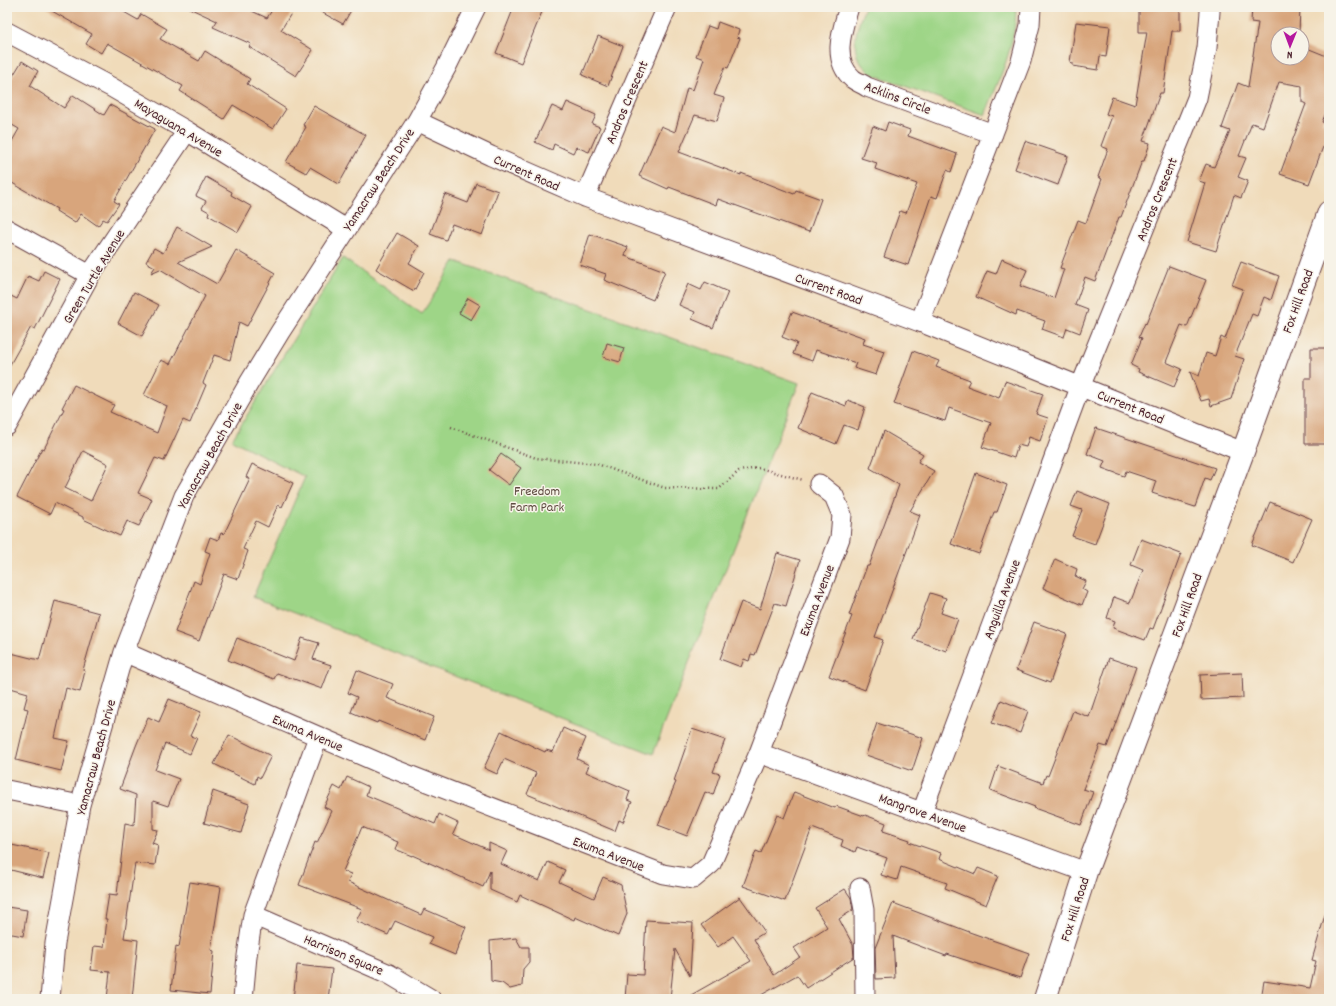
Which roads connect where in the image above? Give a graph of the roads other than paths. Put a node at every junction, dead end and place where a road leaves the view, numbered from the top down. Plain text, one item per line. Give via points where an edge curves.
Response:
1 (476, 7) edge
2 (667, 7) edge
3 (849, 7) edge
4 (1030, 7) edge
5 (1210, 7) edge
6 (7, 32) edge
7 (417, 121) junction
8 (187, 131) junction
9 (993, 134) junction
10 (585, 198) junction
11 (1327, 223) edge
12 (7, 228) edge
13 (346, 229) junction
14 (90, 275) junction
15 (920, 322) junction
16 (1081, 386) junction
17 (7, 426) edge
18 (1243, 452) junction
19 (819, 484) road end
20 (124, 652) junction
21 (318, 737) junction
22 (759, 753) junction
23 (7, 790) edge
24 (80, 805) junction
25 (922, 812) junction
26 (1086, 872) junction
27 (860, 888) dead end
28 (253, 915) junction
29 (50, 999) edge
30 (244, 999) edge
31 (431, 999) edge
32 (865, 999) edge
33 (1045, 999) edge

1 - 7 street, Yamacraw Beach Drive
2 - 10 street, Andros Crescent
3 - 9 street, Acklins Circle via 839,46 845,69 853,78 867,87
4 - 9 street via 1028,36 1022,61
5 - 16 street, Andros Crescent via 1207,48 1197,98
6 - 8 street, Mayaguana Avenue
7 - 10 street, Current Road
7 - 13 street, Yamacraw Beach Drive
8 - 13 street, Mayaguana Avenue
8 - 14 street, Green Turtle Avenue
9 - 15 street
10 - 15 street, Current Road
11 - 18 main road, Fox Hill Road
12 - 14 street
13 - 20 street, Yamacraw Beach Drive via 252,377 184,496
14 - 17 street, Green Turtle Avenue
15 - 16 street, Current Road
16 - 18 street, Current Road
16 - 25 street, Anguilla Avenue
18 - 26 main road, Fox Hill Road
19 - 22 street, Exuma Avenue via 834,496 842,515 840,538
20 - 21 street, Exuma Avenue
20 - 24 street, Yamacraw Beach Drive
21 - 22 street, Exuma Avenue via 663,874 693,879 711,864
21 - 28 street
22 - 25 street, Mangrove Avenue
23 - 24 street
24 - 29 street, Yamacraw Beach Drive via 55,943
25 - 26 street, Mangrove Avenue
26 - 33 main road, Fox Hill Road
27 - 32 street via 864,910
28 - 30 street
28 - 31 street, Harrison Square via 389,974

